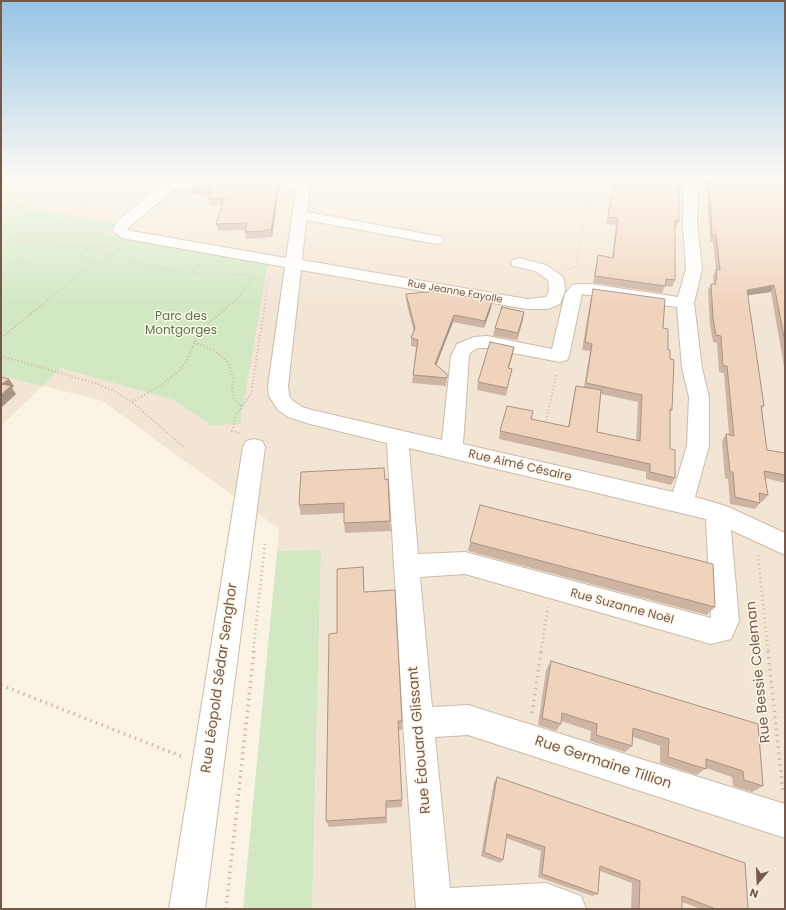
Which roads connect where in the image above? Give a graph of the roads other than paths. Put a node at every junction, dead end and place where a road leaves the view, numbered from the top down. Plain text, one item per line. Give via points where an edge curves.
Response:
1 (125, 222) edge
2 (299, 222) edge
3 (341, 222) edge
4 (690, 222) edge
5 (437, 240) dead end
6 (519, 263) dead end
7 (294, 264) junction
8 (685, 303) junction
9 (397, 438) junction
10 (250, 442) road end
11 (452, 450) junction
12 (682, 503) junction
13 (718, 513) junction
14 (785, 544) edge
15 (407, 566) junction
16 (418, 723) junction
17 (784, 808) edge
18 (186, 909) edge
19 (568, 909) edge

1 - 7 street, Rue Jeanne Fayolle via 119,230 127,235
2 - 7 street
3 - 5 street
4 - 8 street via 694,268
6 - 7 street, Rue Jeanne Fayolle via 549,273 557,283 556,298 548,304 536,304
7 - 9 street, Rue Aimé Césaire via 278,386 279,396 295,412
8 - 11 street via 578,289 571,300 560,356 487,342 474,343 464,348 460,356
8 - 12 street via 692,368 699,397 698,446
9 - 11 street, Rue Aimé Césaire
9 - 15 street, Rue Édouard Glissant
10 - 18 street, Rue Léopold Sédar Senghor via 247,490
11 - 12 street, Rue Aimé Césaire
12 - 13 street, Rue Aimé Césaire
13 - 14 street, Rue Aimé Césaire
13 - 15 street, Rue Suzanne Noël via 725,621 721,630 711,631 465,563
15 - 16 street, Rue Édouard Glissant
16 - 17 street, Rue Germaine Tillion via 468,720 528,739
16 - 19 street, Rue Édouard Glissant via 434,907 546,900

